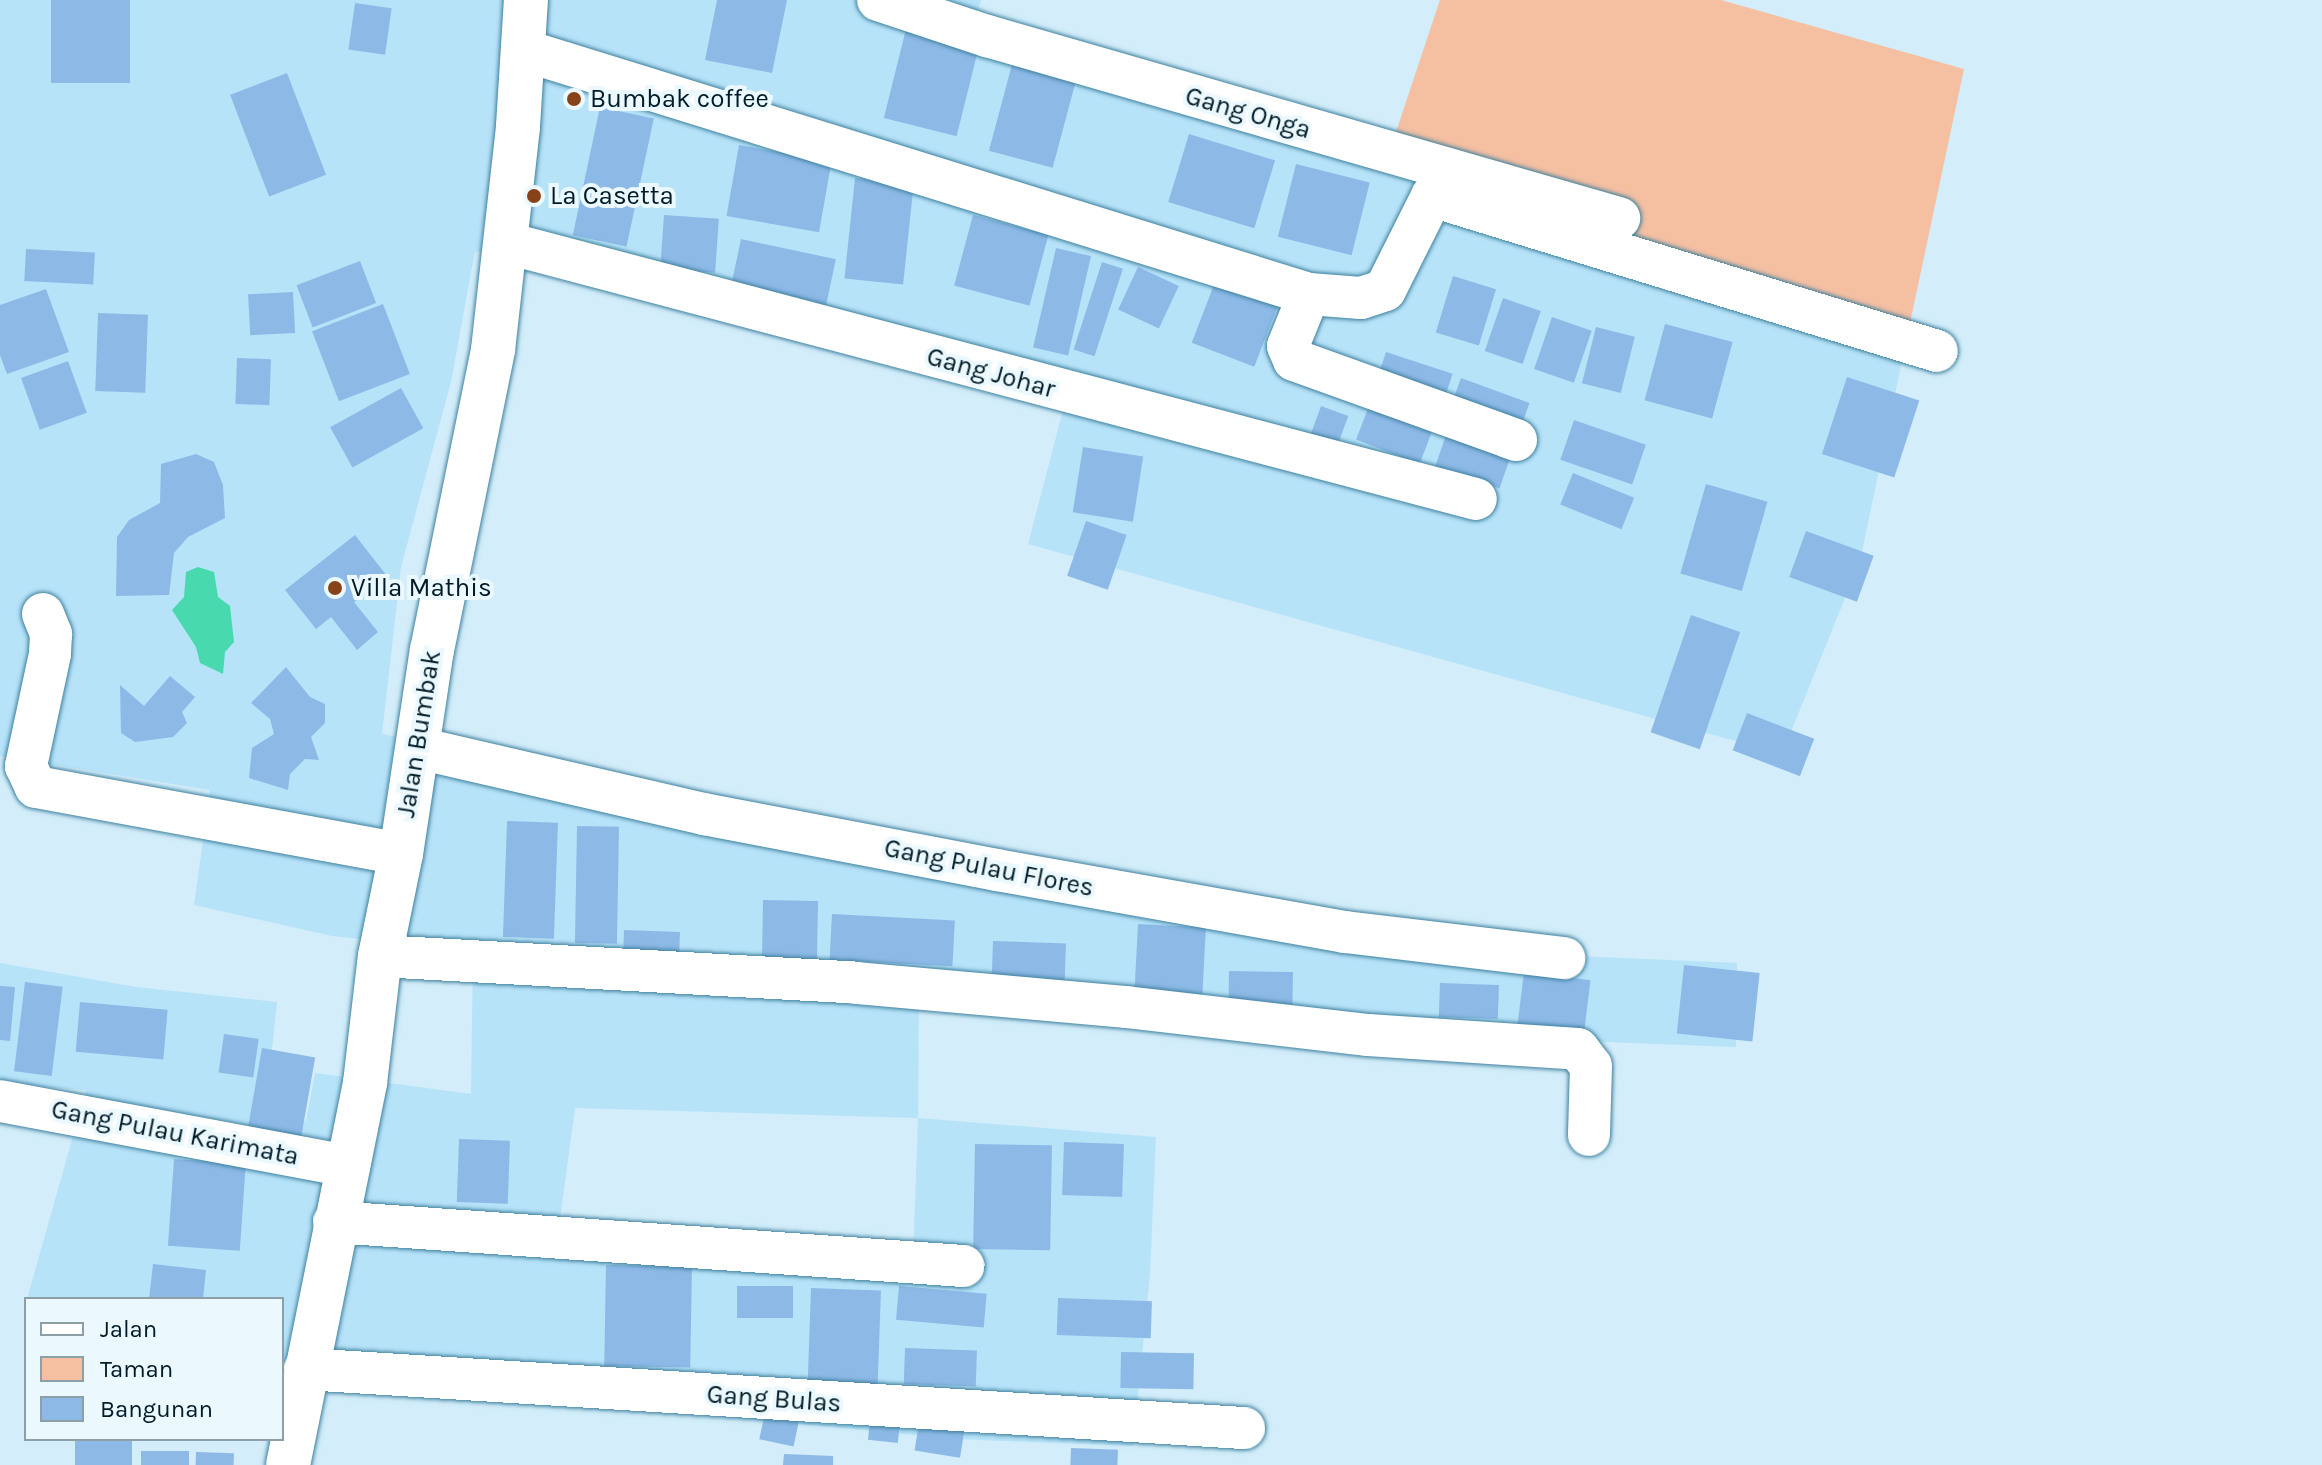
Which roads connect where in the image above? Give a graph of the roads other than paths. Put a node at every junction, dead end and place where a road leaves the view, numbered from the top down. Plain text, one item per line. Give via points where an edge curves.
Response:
1 (526, 0) edge
2 (878, 0) edge
3 (523, 50) junction
4 (1619, 218) dead end
5 (507, 243) junction
6 (1309, 294) junction
7 (1937, 351) dead end
8 (1516, 440) dead end
9 (1476, 499) dead end
10 (43, 614) dead end
11 (418, 748) junction
12 (401, 854) junction
13 (380, 956) junction
14 (1564, 958) dead end
15 (0, 1101) edge
16 (1589, 1135) dead end
17 (349, 1166) junction
18 (334, 1222) junction
19 (963, 1266) dead end
20 (305, 1369) junction
21 (1244, 1428) dead end
22 (288, 1465) edge

1 - 3 street, Jalan Bumbak
2 - 4 street, Gang Onga
3 - 5 street, Jalan Bumbak
3 - 6 street
5 - 9 street, Gang Johar
5 - 11 street, Jalan Bumbak via 493,350 432,650
6 - 7 street via 1361,298 1385,290 1432,196
6 - 8 street via 1288,346 1294,360
10 - 12 street via 51,634 50,654 26,766 36,787
11 - 12 street, Jalan Bumbak
11 - 14 street, Gang Pulau Flores via 704,814 997,870 1345,932
12 - 13 street, Jalan Bumbak
13 - 16 street via 856,983 1368,1035 1578,1049 1591,1066
13 - 17 street, Jalan Bumbak
15 - 17 street, Gang Pulau Karimata
17 - 18 street, Jalan Bumbak
18 - 19 street
18 - 20 street, Jalan Bumbak
20 - 21 street, Gang Bulas
20 - 22 street, Jalan Bumbak

